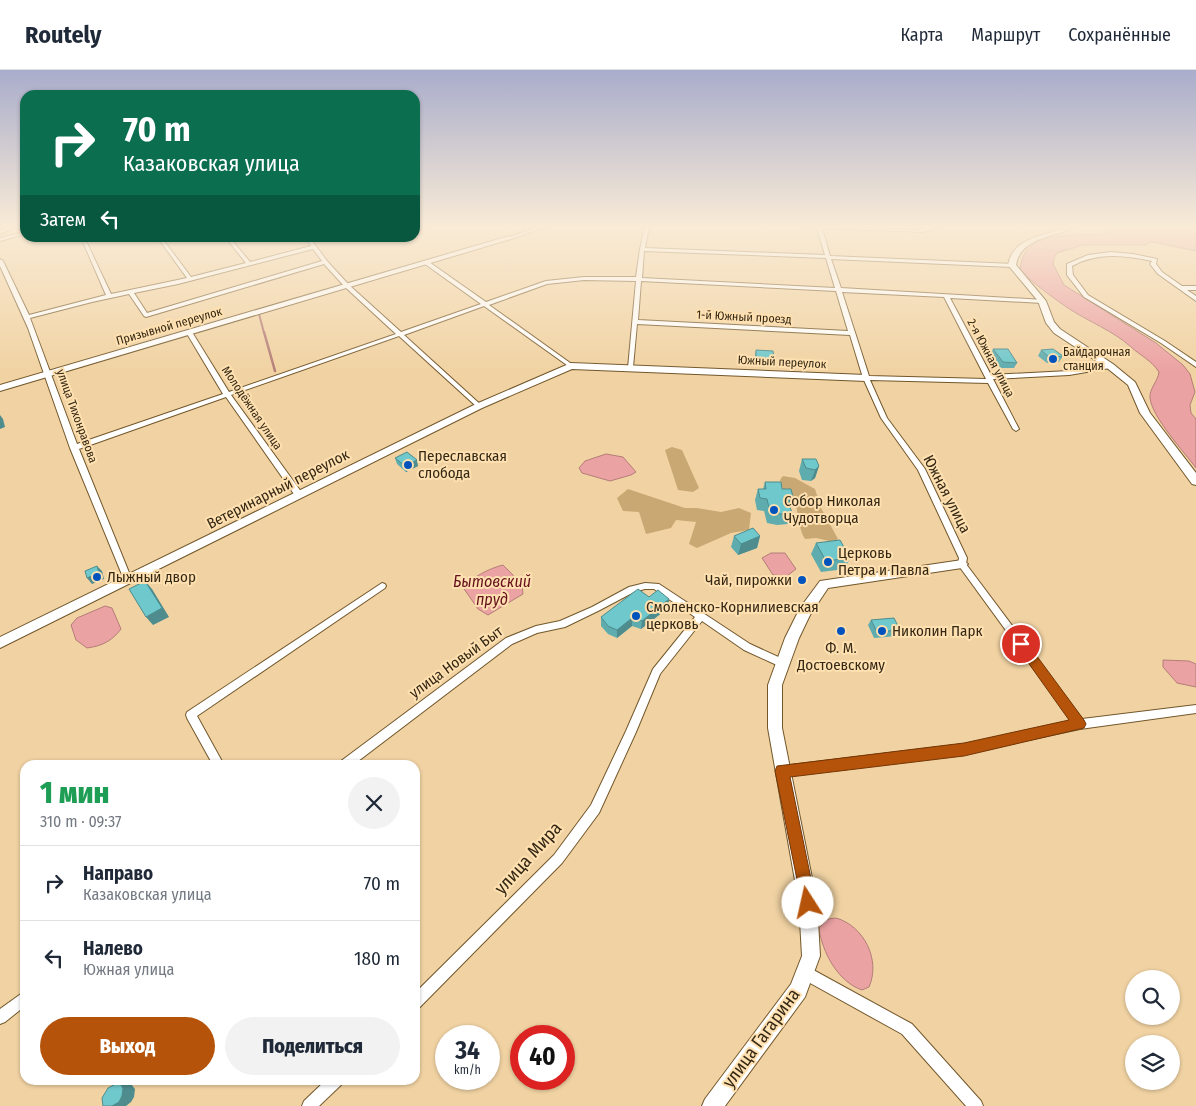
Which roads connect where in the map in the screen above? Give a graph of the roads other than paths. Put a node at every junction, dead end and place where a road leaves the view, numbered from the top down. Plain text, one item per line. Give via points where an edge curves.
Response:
1 (7, 274) edge
2 (99, 274) edge
3 (187, 274) edge
4 (208, 274) edge
5 (283, 274) edge
6 (337, 274) edge
7 (386, 274) edge
8 (444, 274) edge
9 (640, 274) edge
10 (833, 274) edge
11 (1020, 274) edge
12 (1070, 274) edge
13 (1162, 274) edge
14 (190, 279) junction
15 (639, 280) junction
16 (348, 286) junction
17 (1180, 288) junction
18 (1196, 288) edge
19 (838, 289) junction
20 (131, 293) junction
21 (946, 296) junction
22 (109, 297) junction
23 (1196, 299) edge
24 (1042, 301) junction
25 (485, 305) junction
26 (146, 315) joint
27 (27, 317) junction
28 (634, 322) junction
29 (189, 332) junction
30 (852, 333) junction
31 (401, 334) junction
32 (1196, 365) edge
33 (571, 366) junction
34 (1110, 366) junction
35 (630, 368) junction
36 (985, 369) junction
37 (49, 374) junction
38 (1023, 375) junction
39 (866, 378) junction
40 (990, 379) junction
41 (0, 388) edge
42 (228, 396) junction
43 (479, 406) junction
44 (1016, 429) dead end
45 (74, 448) junction
46 (1196, 481) edge
47 (300, 495) junction
48 (962, 564) junction
49 (128, 580) junction
50 (382, 586) dead end
51 (701, 616) junction
52 (0, 643) edge
53 (782, 663) junction
54 (1196, 709) edge
55 (191, 715) joint
56 (1080, 724) junction
57 (216, 760) edge
58 (352, 760) edge
59 (782, 771) junction
60 (806, 973) junction
61 (420, 997) edge
62 (20, 1002) edge
63 (0, 1017) edge
64 (331, 1085) edge
65 (309, 1106) edge
66 (712, 1106) edge
67 (976, 1106) edge

1 - 27 street, улица Тихонравова
2 - 22 street
3 - 14 street
4 - 14 street
5 - 26 street
6 - 16 street
7 - 16 street, Призывной переулок
8 - 25 street
9 - 15 street
10 - 19 street, Южная улица
11 - 24 street
12 - 32 street via 1086,296
13 - 17 street
14 - 20 street
15 - 19 street
15 - 25 street via 574,279 546,283
15 - 28 street
16 - 29 street, Призывной переулок
16 - 31 street
17 - 18 street
17 - 23 street
19 - 21 street
19 - 30 street, Южная улица
20 - 22 street
20 - 26 street
21 - 24 street
21 - 36 street, 2-я Южная улица
22 - 27 street
24 - 34 street via 1050,323 1057,331
25 - 31 street
25 - 33 street
27 - 37 street, улица Тихонравова
28 - 30 street, 1-й Южный проезд
28 - 35 street
29 - 37 street, Призывной переулок
29 - 42 street, Молодёжная улица
30 - 39 street, Южная улица
31 - 42 street
31 - 43 street
33 - 35 street, Южный переулок
33 - 43 street, Ветеринарный переулок
34 - 38 street via 1069,373
34 - 46 street via 1132,384 1145,413
35 - 39 street, Южный переулок
36 - 38 street
36 - 40 street, 2-я Южная улица
37 - 41 street, Призывной переулок
37 - 45 street, улица Тихонравова
38 - 40 street, Южный переулок
39 - 40 street, Южный переулок
39 - 48 street, Южная улица via 884,418 921,468 963,558
40 - 44 street, 2-я Южная улица
42 - 45 street
42 - 47 street, Молодёжная улица
43 - 47 street, Ветеринарный переулок
45 - 49 street, улица Тихонравова
47 - 49 street, Ветеринарный переулок
48 - 53 street, улица Гагарина via 824,584 805,612
48 - 56 street, Южная улица
49 - 52 street, Ветеринарный переулок
50 - 55 street
51 - 53 street, улица Новый Быт via 747,647
51 - 58 street, улица Новый Быт via 656,586 632,589 562,624 509,641
51 - 61 street, улица Мира via 656,672 595,809 558,859
53 - 59 street, улица Гагарина via 775,685 775,728
54 - 56 street
55 - 57 street
56 - 59 street via 964,750
59 - 60 street, улица Гагарина via 808,903 811,956
60 - 66 street, улица Гагарина via 798,990
60 - 67 street via 906,1029
62 - 63 street
64 - 65 street

